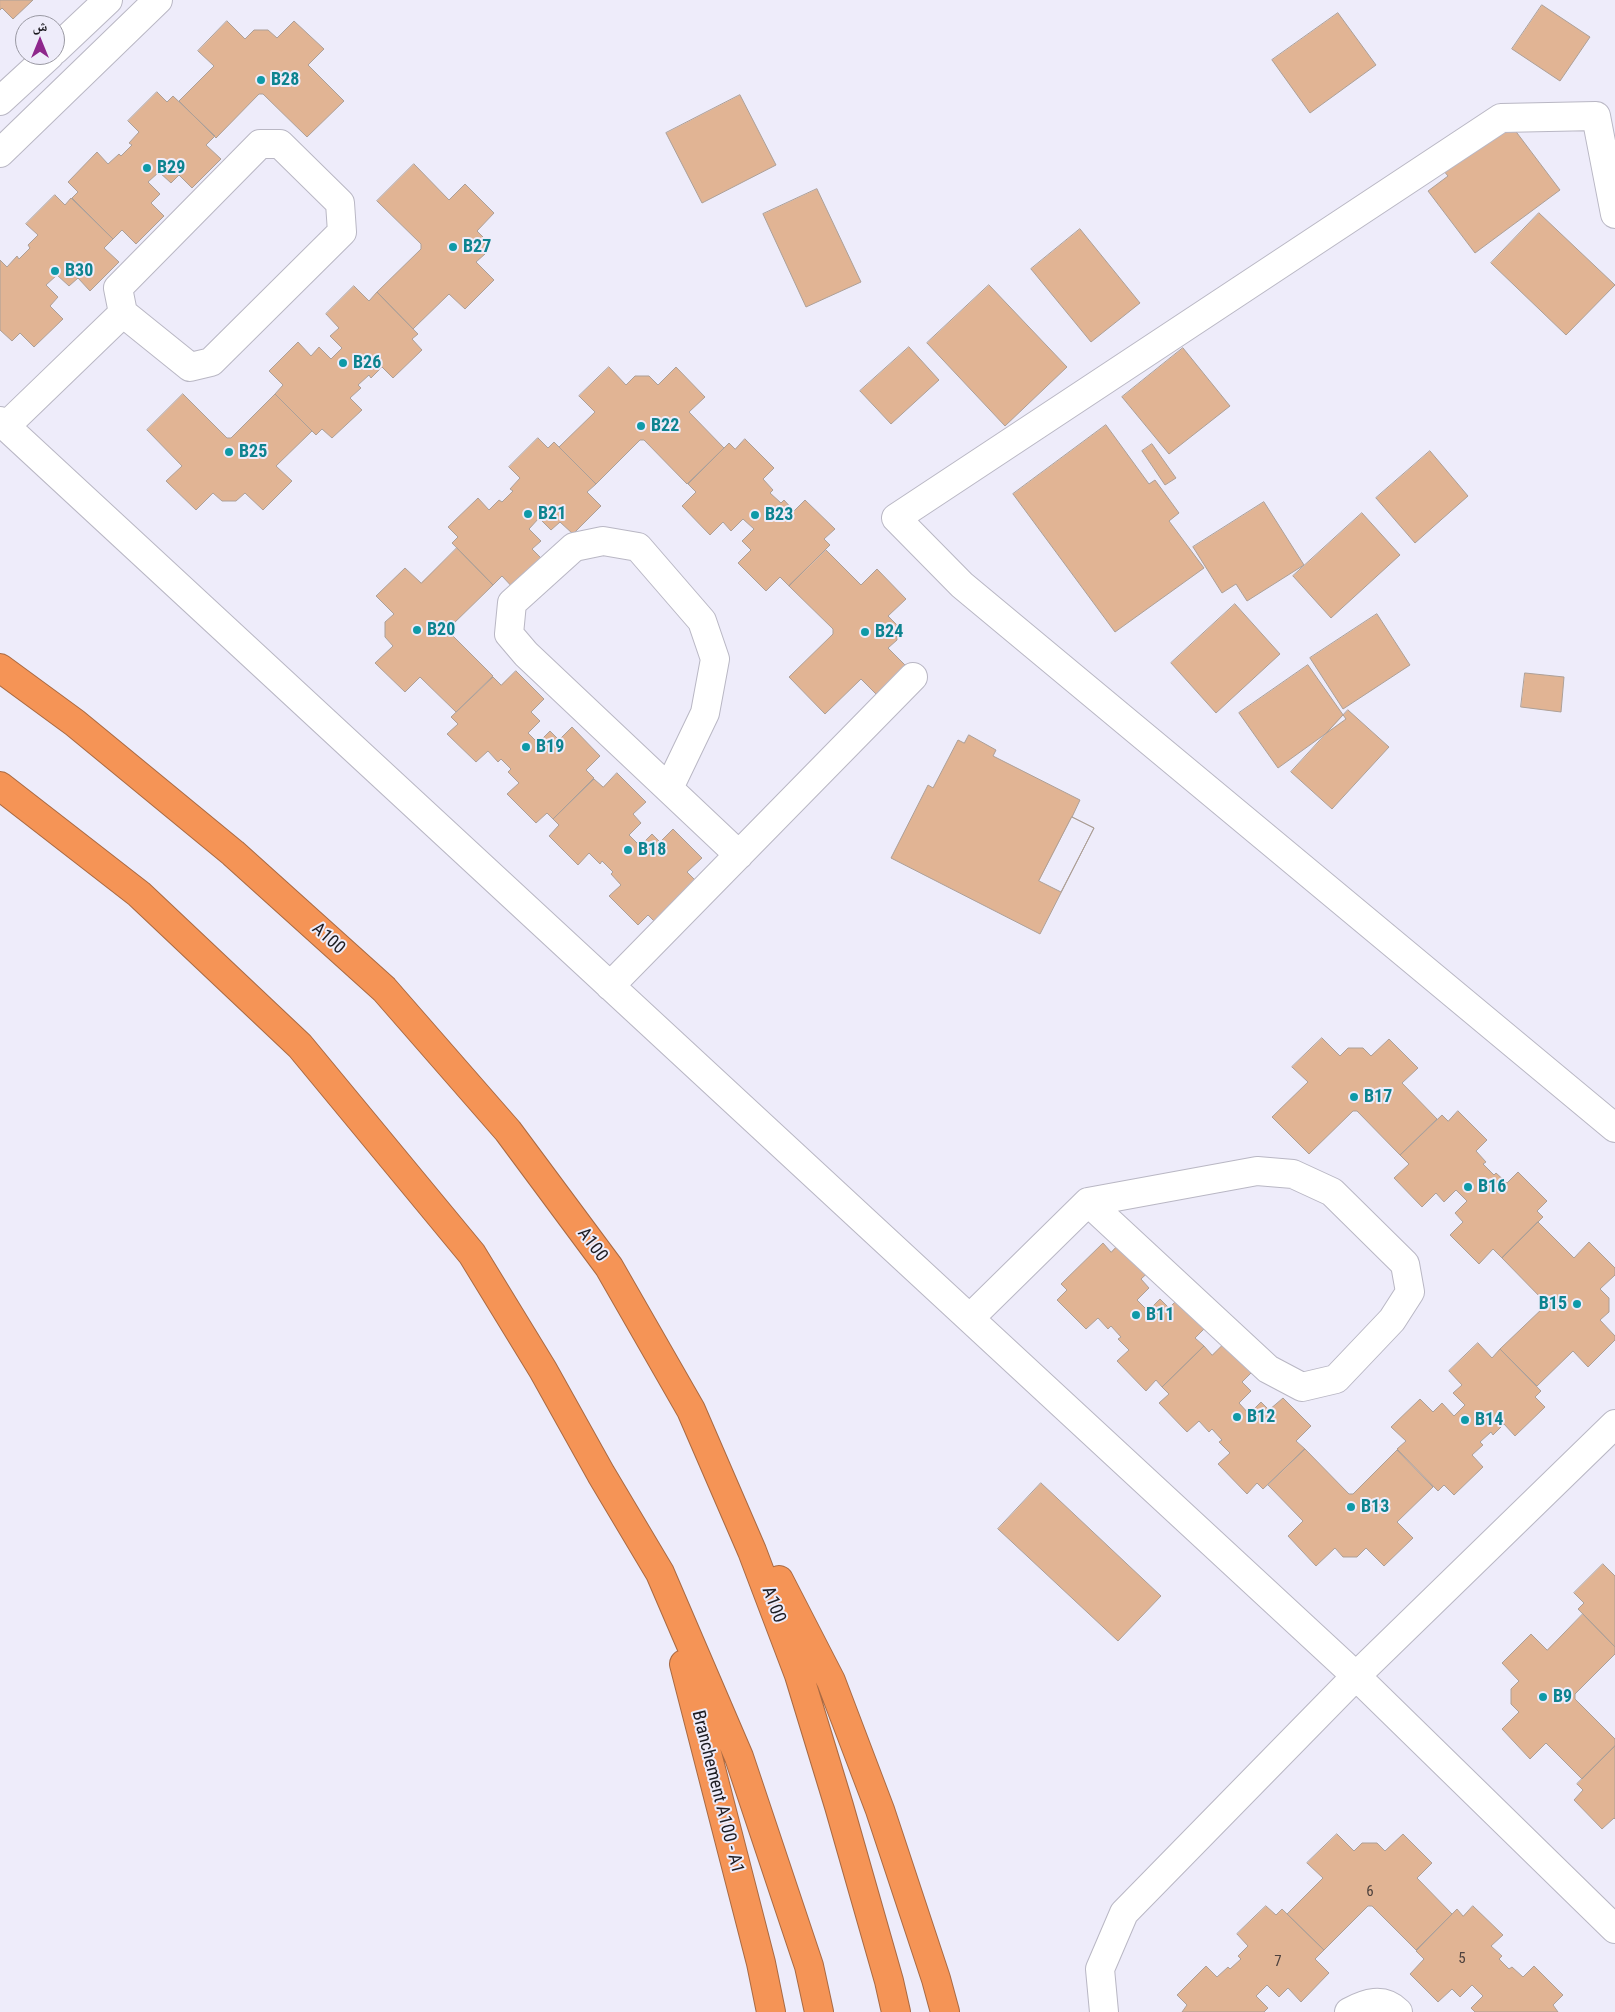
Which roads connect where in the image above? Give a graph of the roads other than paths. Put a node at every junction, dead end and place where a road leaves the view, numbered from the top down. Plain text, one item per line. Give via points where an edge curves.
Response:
1 (108, 0) edge
2 (158, 0) edge
3 (65, 41) edge
4 (39, 65) edge
5 (0, 101) edge
6 (0, 153) edge
7 (1615, 214) edge
8 (123, 313) junction
9 (3, 424) edge
10 (0, 668) edge
11 (913, 677) dead end
12 (0, 786) edge
13 (669, 788) junction
14 (739, 855) junction
15 (610, 986) junction
16 (1615, 1128) edge
17 (1088, 1202) junction
18 (970, 1318) junction
19 (691, 1410) junction
20 (1615, 1424) edge
21 (660, 1573) junction
22 (1356, 1676) junction
23 (1615, 1929) edge
24 (771, 2012) edge
25 (819, 2012) edge
26 (896, 2012) edge
27 (945, 2012) edge
28 (1104, 2012) edge
29 (1349, 2012) edge
30 (1398, 2012) edge

1 - 3 street
2 - 6 street
4 - 5 street
7 - 16 street via 1596,116 1501,118 896,518 962,585
8 - 8 street via 190,367 211,362 342,232 340,203 280,144 260,144 118,288
8 - 9 street
9 - 15 street
10 - 19 highway, A100 / A100 via 75,723 234,853 384,989 508,1132 609,1267
11 - 14 street
12 - 21 highway via 139,894 306,1053 472,1254
13 - 13 street via 705,713 715,659 702,620 638,547 603,541 574,547 512,603 509,634 526,654
13 - 14 street
14 - 15 street
15 - 18 street
17 - 17 street via 1268,1369 1302,1387 1336,1379 1392,1320 1410,1292 1405,1264 1332,1192 1293,1174 1257,1171
17 - 18 street
18 - 22 street
19 - 26 highway, A100 / A100 via 752,1551 799,1675
19 - 27 highway via 831,1681 880,1810
20 - 22 street
21 - 24 highway, Branchement A100 - A1
21 - 25 highway via 739,1757 809,1966
22 - 23 street
22 - 28 street via 1124,1913 1100,1969
29 - 30 street via 1370,2002 1390,2004

